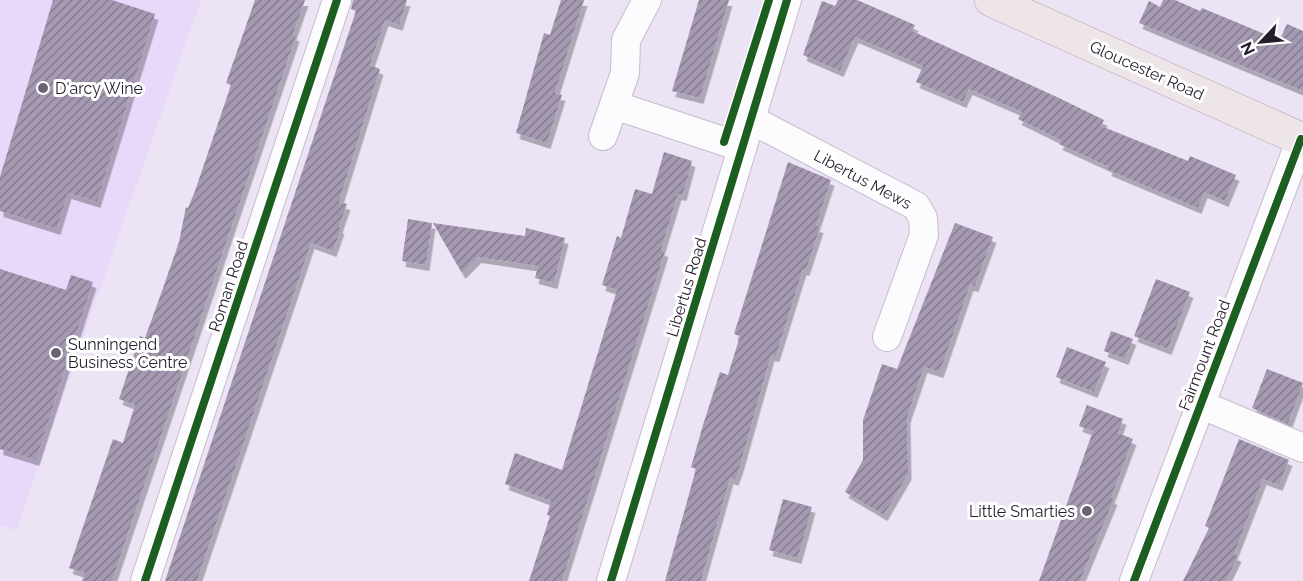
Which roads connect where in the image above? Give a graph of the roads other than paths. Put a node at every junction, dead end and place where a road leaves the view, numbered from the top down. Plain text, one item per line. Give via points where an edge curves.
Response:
1 (337, 0) edge
2 (647, 0) edge
3 (787, 0) edge
4 (991, 0) edge
5 (614, 105) junction
6 (750, 119) junction
7 (603, 136) dead end
8 (1302, 139) edge
9 (741, 147) junction
10 (887, 337) dead end
11 (1200, 404) junction
12 (1303, 448) edge
13 (145, 581) edge
14 (611, 581) edge
15 (1134, 581) edge

1 - 13 street, Roman Road
2 - 5 street via 626,40 625,73
3 - 6 street, Libertus Road
4 - 8 main road, Gloucester Road
5 - 7 street
5 - 9 street
6 - 9 street, Libertus Road
6 - 10 street, Libertus Mews via 921,212 924,235
8 - 11 street, Fairmount Road
9 - 14 street, Libertus Road
11 - 12 street
11 - 15 street, Fairmount Road

